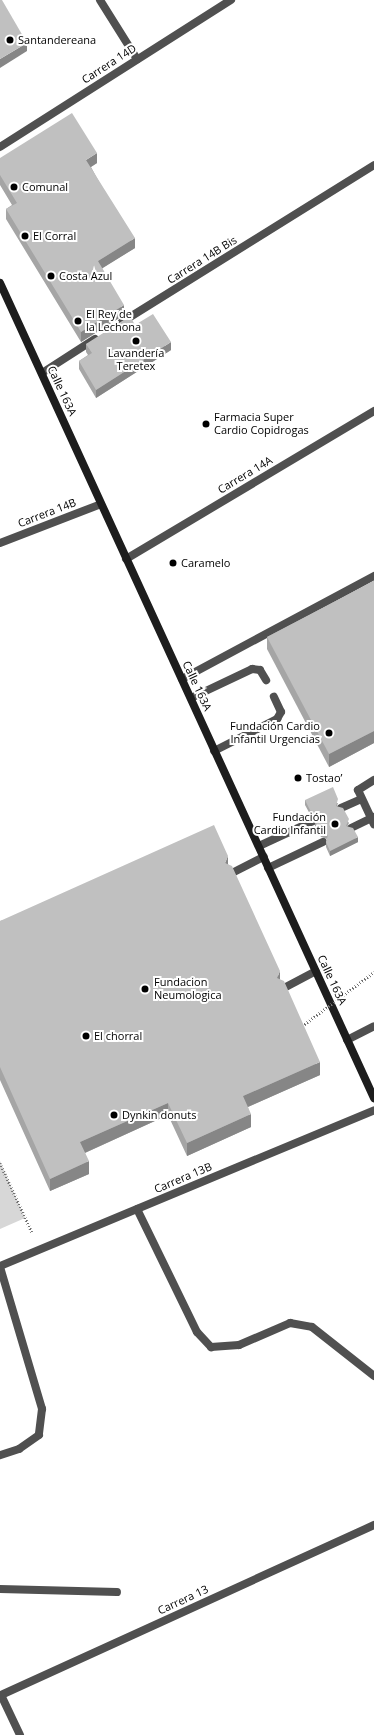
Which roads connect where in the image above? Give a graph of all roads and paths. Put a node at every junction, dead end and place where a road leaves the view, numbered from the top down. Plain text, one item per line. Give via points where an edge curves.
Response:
1 (100, 0) edge
2 (231, 0) edge
3 (137, 59) junction
4 (0, 147) edge
5 (374, 165) edge
6 (0, 283) edge
7 (115, 327) edge
8 (102, 335) edge
9 (42, 373) junction
10 (374, 411) edge
11 (101, 504) junction
12 (0, 543) edge
13 (126, 559) junction
14 (374, 576) edge
15 (182, 679) junction
16 (266, 680) dead end
17 (274, 697) dead end
18 (191, 698) junction
19 (214, 750) junction
20 (374, 780) edge
21 (361, 798) junction
22 (341, 808) edge
23 (373, 820) edge
24 (313, 821) edge
25 (351, 828) edge
26 (323, 842) dead end
27 (259, 846) junction
28 (264, 857) junction
29 (268, 868) junction
30 (230, 874) edge
31 (316, 971) junction
32 (374, 972) edge
33 (282, 989) edge
34 (374, 1026) edge
35 (299, 1028) edge
36 (347, 1040) junction
37 (374, 1098) edge
38 (374, 1110) edge
39 (0, 1163) edge
40 (137, 1209) junction
41 (40, 1250) junction
42 (0, 1267) edge
43 (374, 1376) edge
44 (0, 1454) edge
45 (374, 1525) edge
46 (0, 1589) edge
47 (117, 1592) dead end
48 (20, 1735) edge

1 - 3 street
2 - 3 street, Carrera 14D
3 - 4 street, Carrera 14D
5 - 7 street, Carrera 14B Bis
6 - 9 main road, Calle 163A
8 - 9 street
9 - 11 main road, Calle 163A
10 - 13 street, Carrera 14A
11 - 12 street, Carrera 14B
11 - 13 main road, Calle 163A
13 - 15 main road, Calle 163A
14 - 15 street
15 - 18 main road, Calle 163A
16 - 18 street via 260,670 252,669
17 - 19 street via 281,712 277,719
18 - 19 main road, Calle 163A
19 - 27 main road, Calle 163A
20 - 21 street via 359,788
21 - 22 street
21 - 23 street
23 - 25 street
24 - 27 street
26 - 29 street
27 - 28 main road, Calle 163A
28 - 29 main road, Calle 163A
28 - 30 street
29 - 31 main road, Calle 163A
31 - 33 street
31 - 36 main road, Calle 163A
32 - 35 path, bridge
34 - 36 street
36 - 37 main road, Calle 163A
38 - 40 street, Carrera 13B
39 - 41 path
40 - 41 street, Carrera 13B
40 - 43 street via 197,1332 211,1347 239,1345 290,1324 312,1327
41 - 42 street, Carrera 13B
42 - 44 street via 42,1409 40,1435 19,1448
45 - 48 street, Carrera 13 via 1,1696
46 - 47 street

